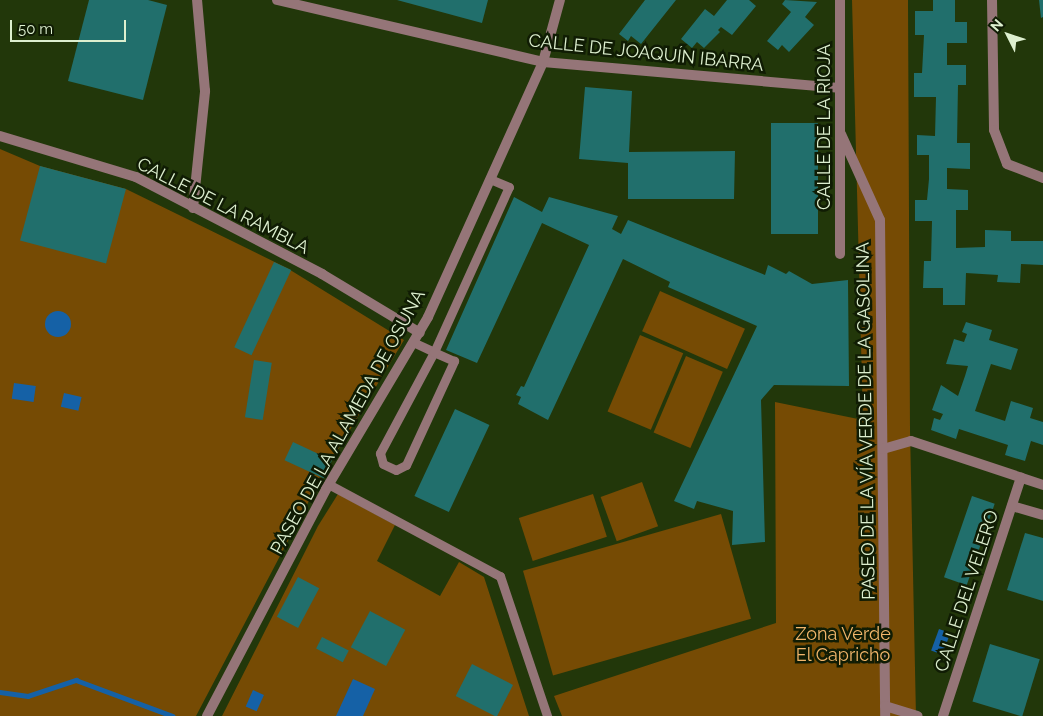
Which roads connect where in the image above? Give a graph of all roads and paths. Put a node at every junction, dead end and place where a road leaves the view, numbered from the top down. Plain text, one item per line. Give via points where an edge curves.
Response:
1 (197, 0) edge
2 (276, 0) edge
3 (560, 0) edge
4 (840, 0) edge
5 (992, 0) edge
6 (544, 62) junction
7 (838, 88) junction
8 (841, 134) junction
9 (0, 136) edge
10 (1043, 178) edge
11 (490, 179) junction
12 (193, 208) junction
13 (840, 254) dead end
14 (420, 333) junction
15 (414, 343) junction
16 (434, 352) junction
17 (883, 449) junction
18 (1021, 477) junction
19 (330, 485) junction
20 (1043, 485) edge
21 (1012, 506) junction
22 (1043, 515) edge
23 (885, 711) edge
24 (207, 716) edge
25 (548, 716) edge
26 (918, 716) edge
27 (943, 716) edge

1 - 12 street via 206,91
2 - 6 street, CALLE DE JOAQUÍN IBARRA
3 - 6 street, PASEO DE LA ALAMEDA DE OSUNA
4 - 7 street, CALLE DE LA RIOJA
5 - 10 street via 994,130 1007,164
6 - 7 street, CALLE DE JOAQUÍN IBARRA
6 - 11 street, PASEO DE LA ALAMEDA DE OSUNA
7 - 8 street, CALLE DE LA RIOJA
8 - 13 street, CALLE DE LA RIOJA
8 - 17 street, PASEO DE LA VÍA VERDE DE LA GASOLINA via 880,220
9 - 12 street, CALLE DE LA RAMBLA via 136,177
11 - 14 street, PASEO DE LA ALAMEDA DE OSUNA
11 - 16 lane via 509,187
12 - 14 street, CALLE DE LA RAMBLA via 322,274
14 - 15 street, PASEO DE LA ALAMEDA DE OSUNA
15 - 16 lane
15 - 19 street, PASEO DE LA ALAMEDA DE OSUNA
16 - 16 lane via 380,453 383,464 396,470 406,465 454,361
17 - 18 street via 911,441
17 - 23 street, PASEO DE LA VÍA VERDE DE LA GASOLINA
18 - 20 street
18 - 21 street, CALLE DEL VELERO
19 - 24 street, PASEO DE LA ALAMEDA DE OSUNA
19 - 25 lane via 500,576
21 - 22 street
21 - 27 street, CALLE DEL VELERO
23 - 26 street

